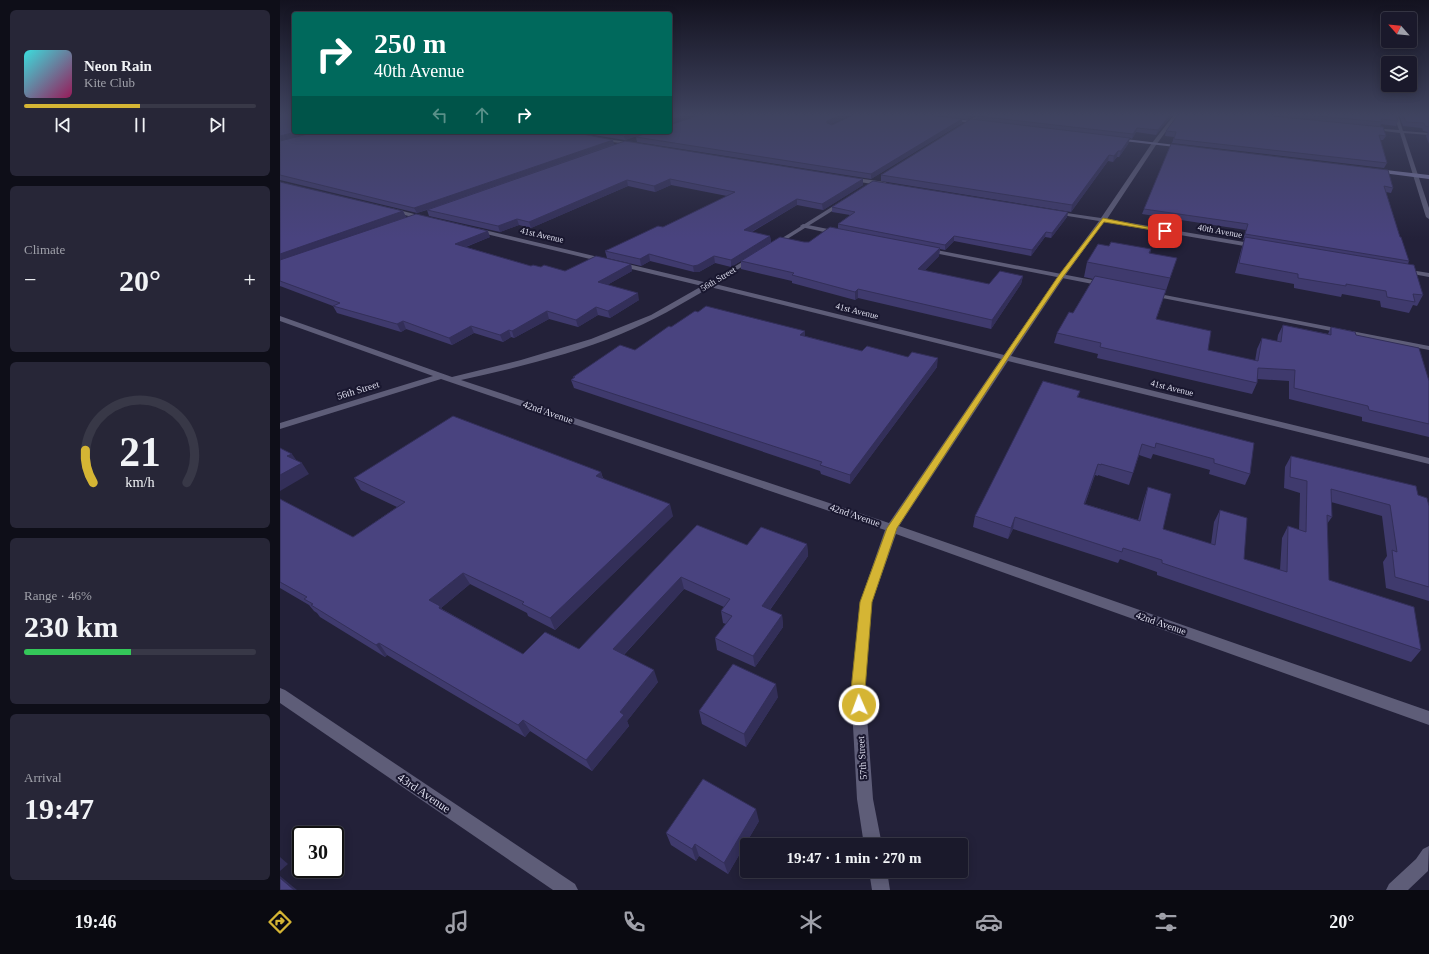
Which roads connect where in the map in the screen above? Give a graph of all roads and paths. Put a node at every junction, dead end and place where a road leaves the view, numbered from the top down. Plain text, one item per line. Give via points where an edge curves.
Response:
1 (1146, 157) edge
2 (1410, 157) edge
3 (1370, 170) edge
4 (887, 174) edge
5 (1417, 176) junction
6 (1429, 177) edge
7 (843, 178) edge
8 (874, 183) junction
9 (890, 185) edge
10 (861, 190) edge
11 (848, 198) edge
12 (1428, 207) edge
13 (386, 209) edge
14 (431, 211) edge
15 (1048, 211) edge
16 (1429, 217) edge
17 (412, 218) junction
18 (431, 220) edge
19 (1103, 220) junction
20 (803, 226) junction
21 (470, 229) edge
22 (842, 234) edge
23 (770, 247) edge
24 (1266, 248) edge
25 (920, 249) edge
26 (756, 255) edge
27 (1398, 270) edge
28 (1429, 275) edge
29 (1061, 276) junction
30 (709, 284) junction
31 (1108, 285) edge
32 (1147, 293) edge
33 (280, 318) edge
34 (1429, 348) edge
35 (1005, 358) junction
36 (447, 378) junction
37 (280, 426) edge
38 (1429, 461) edge
39 (892, 528) junction
40 (280, 695) edge
41 (1429, 718) edge
42 (872, 838) edge
43 (1429, 854) edge
44 (879, 878) edge
45 (569, 890) edge
46 (882, 890) edge
47 (1395, 890) edge

1 - 19 street, 57th Street
2 - 5 street
3 - 5 main road
4 - 8 street
5 - 6 main road
5 - 12 street
7 - 8 street
8 - 9 street
8 - 10 street
11 - 20 street
12 - 16 street
13 - 17 street
14 - 17 street
15 - 19 street, 40th Avenue
17 - 18 street
19 - 24 street, 40th Avenue
19 - 29 street, 57th Street
20 - 22 street
20 - 23 street
21 - 30 street, 41st Avenue
25 - 29 street
26 - 30 street, 56th Street
27 - 28 street
29 - 31 street
29 - 35 street, 57th Street
30 - 35 street, 41st Avenue
30 - 36 street, 56th Street via 639,323 571,349 504,368
32 - 34 street
33 - 36 street, 42nd Avenue
35 - 38 street, 41st Avenue
35 - 39 street, 57th Street
36 - 37 street, 56th Street
36 - 39 street, 42nd Avenue
39 - 41 street, 42nd Avenue
39 - 42 street, 57th Street via 866,602 858,690 865,799
40 - 45 street, 43rd Avenue
43 - 47 street via 1422,865
44 - 46 street

